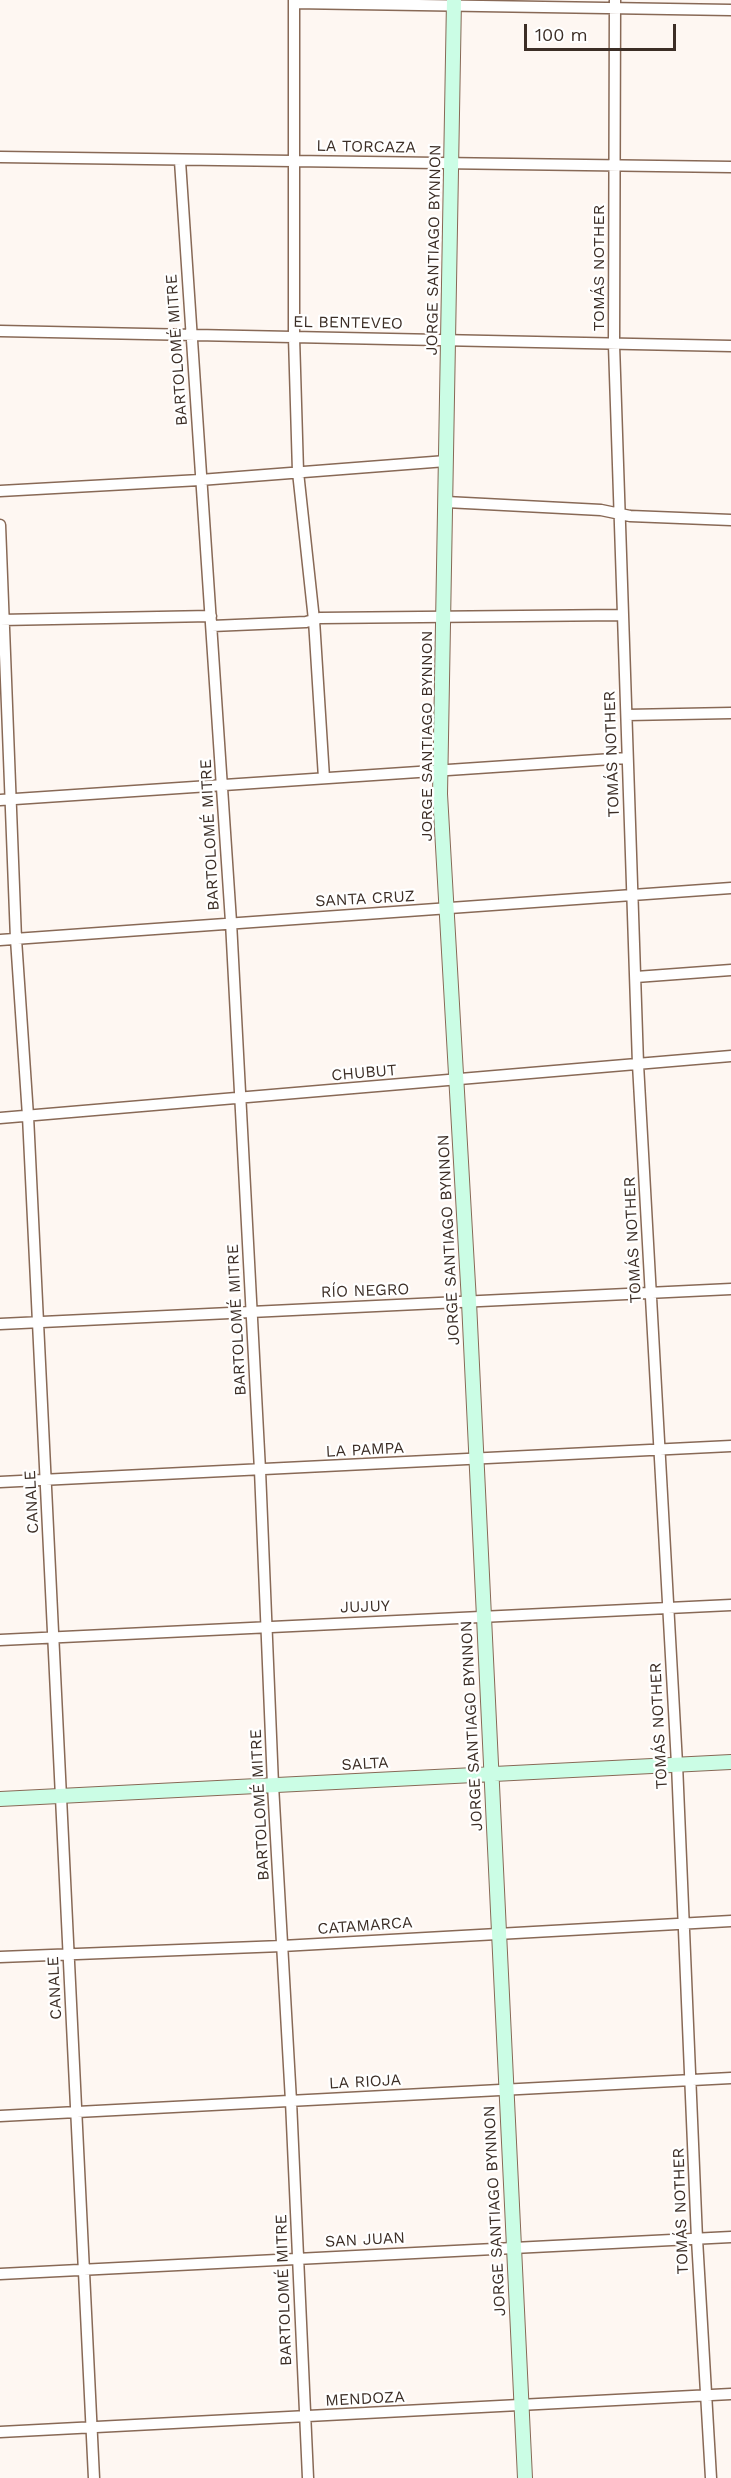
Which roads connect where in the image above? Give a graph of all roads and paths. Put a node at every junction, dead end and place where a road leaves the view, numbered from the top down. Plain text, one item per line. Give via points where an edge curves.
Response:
1 (294, 2) edge
2 (454, 3) edge
3 (615, 4) edge
4 (731, 10) edge
5 (0, 157) edge
6 (180, 161) junction
7 (294, 161) junction
8 (452, 164) junction
9 (614, 165) junction
10 (731, 167) edge
11 (0, 331) edge
12 (191, 334) junction
13 (294, 337) junction
14 (449, 340) junction
15 (614, 345) junction
16 (731, 346) edge
17 (446, 461) junction
18 (298, 472) junction
19 (200, 480) junction
20 (0, 491) edge
21 (446, 502) junction
22 (619, 514) junction
23 (731, 520) edge
24 (0, 525) edge
25 (622, 615) junction
26 (444, 616) junction
27 (2, 620) edge
28 (314, 620) junction
29 (212, 621) junction
30 (731, 713) edge
31 (627, 715) junction
32 (627, 758) junction
33 (440, 770) junction
34 (324, 778) junction
35 (223, 785) junction
36 (13, 799) junction
37 (0, 800) edge
38 (731, 888) edge
39 (632, 895) junction
40 (446, 909) junction
41 (231, 922) junction
42 (16, 939) junction
43 (0, 940) edge
44 (731, 970) edge
45 (636, 977) junction
46 (731, 1056) edge
47 (638, 1064) junction
48 (457, 1081) junction
49 (240, 1098) junction
50 (28, 1116) junction
51 (0, 1119) edge
52 (731, 1289) edge
53 (651, 1293) junction
54 (469, 1302) junction
55 (251, 1311) junction
56 (38, 1322) junction
57 (0, 1324) edge
58 (731, 1446) edge
59 (659, 1450) junction
60 (476, 1460) junction
61 (260, 1470) junction
62 (46, 1479) junction
63 (0, 1482) edge
64 (731, 1605) edge
65 (668, 1608) junction
66 (483, 1618) junction
67 (267, 1626) junction
68 (53, 1637) junction
69 (0, 1640) edge
70 (731, 1762) edge
71 (677, 1764) junction
72 (492, 1774) junction
73 (273, 1785) junction
74 (61, 1796) junction
75 (0, 1799) edge
76 (731, 1921) edge
77 (682, 1923) junction
78 (498, 1932) junction
79 (282, 1946) junction
80 (69, 1954) junction
81 (0, 1957) edge
82 (731, 2078) edge
83 (691, 2080) junction
84 (505, 2090) junction
85 (291, 2101) junction
86 (76, 2112) junction
87 (0, 2116) edge
88 (731, 2237) edge
89 (697, 2239) junction
90 (513, 2248) junction
91 (298, 2258) junction
92 (84, 2271) junction
93 (0, 2274) edge
94 (731, 2394) edge
95 (705, 2395) junction
96 (521, 2406) junction
97 (305, 2417) junction
98 (91, 2429) junction
99 (0, 2432) edge
100 (94, 2478) edge
101 (308, 2478) edge
102 (525, 2478) edge
103 (711, 2478) edge

1 - 2 street
1 - 7 street
2 - 3 street
2 - 8 street, JORGE SANTIAGO BYNNON
3 - 4 street
3 - 9 street, TOMÁS NOTHER
5 - 6 street, LA TORCAZA
6 - 7 street, LA TORCAZA
6 - 12 street, BARTOLOMÉ MITRE
7 - 8 street, LA TORCAZA
7 - 13 street
8 - 9 street, LA TORCAZA
8 - 14 street, JORGE SANTIAGO BYNNON
9 - 10 street, LA TORCAZA
9 - 15 street, TOMÁS NOTHER
11 - 12 street, EL BENTEVEO
12 - 13 street, EL BENTEVEO
12 - 19 street, BARTOLOMÉ MITRE
13 - 14 street, EL BENTEVEO
13 - 18 street
14 - 15 street, EL BENTEVEO
14 - 17 street, JORGE SANTIAGO BYNNON
15 - 16 street, EL BENTEVEO
15 - 22 street, TOMÁS NOTHER
17 - 18 street
17 - 21 street, JORGE SANTIAGO BYNNON
18 - 19 street
18 - 28 street
19 - 20 street
19 - 29 street, BARTOLOMÉ MITRE
21 - 22 street
21 - 26 street, JORGE SANTIAGO BYNNON
22 - 23 street
22 - 25 street, TOMÁS NOTHER
24 - 27 street, CANALE
25 - 26 street
25 - 31 street, TOMÁS NOTHER
26 - 28 street
26 - 33 street, JORGE SANTIAGO BYNNON
27 - 29 street
27 - 36 street, CANALE
28 - 29 street
28 - 34 street
29 - 35 street, BARTOLOMÉ MITRE
30 - 31 street
31 - 32 street, TOMÁS NOTHER
32 - 33 street
32 - 39 street, TOMÁS NOTHER
33 - 34 street
33 - 40 street, JORGE SANTIAGO BYNNON
34 - 35 street
35 - 36 street
35 - 41 street, BARTOLOMÉ MITRE
36 - 37 street
36 - 42 street, CANALE
38 - 39 street, SANTA CRUZ
39 - 40 street, SANTA CRUZ
39 - 45 street, TOMÁS NOTHER
40 - 41 street, SANTA CRUZ
40 - 48 street, JORGE SANTIAGO BYNNON
41 - 42 street, SANTA CRUZ
41 - 49 street, BARTOLOMÉ MITRE
42 - 43 street, SANTA CRUZ
42 - 50 street, CANALE
44 - 45 street
45 - 47 street, TOMÁS NOTHER
46 - 47 street, CHUBUT
47 - 48 street, CHUBUT
47 - 53 street, TOMÁS NOTHER
48 - 49 street, CHUBUT
48 - 54 street, JORGE SANTIAGO BYNNON
49 - 50 street, CHUBUT
49 - 55 street, BARTOLOMÉ MITRE
50 - 51 street, CHUBUT
50 - 56 street, CANALE
52 - 53 street, RÍO NEGRO
53 - 54 street, RÍO NEGRO
53 - 59 street, TOMÁS NOTHER
54 - 55 street, RÍO NEGRO
54 - 60 street, JORGE SANTIAGO BYNNON
55 - 56 street, RÍO NEGRO
55 - 61 street, BARTOLOMÉ MITRE
56 - 57 street, RÍO NEGRO
56 - 62 street, CANALE
58 - 59 street, LA PAMPA
59 - 60 street, LA PAMPA
59 - 65 street, TOMÁS NOTHER
60 - 61 street, LA PAMPA
60 - 66 street, JORGE SANTIAGO BYNNON
61 - 62 street, LA PAMPA
61 - 67 street, BARTOLOMÉ MITRE
62 - 63 street, LA PAMPA
62 - 68 street, CANALE
64 - 65 street, JUJUY
65 - 66 street, JUJUY
65 - 71 street, TOMÁS NOTHER
66 - 67 street, JUJUY
66 - 72 street, JORGE SANTIAGO BYNNON
67 - 68 street, JUJUY
67 - 73 street, BARTOLOMÉ MITRE
68 - 69 street, JUJUY
68 - 74 street, CANALE
70 - 71 street, SALTA
71 - 72 street, SALTA
71 - 77 street, TOMÁS NOTHER
72 - 73 street, SALTA
72 - 78 street, JORGE SANTIAGO BYNNON
73 - 74 street, SALTA
73 - 79 street, BARTOLOMÉ MITRE
74 - 75 street, SALTA
74 - 80 street, CANALE
76 - 77 street, CATAMARCA
77 - 78 street, CATAMARCA
77 - 83 street, TOMÁS NOTHER
78 - 79 street, CATAMARCA
78 - 84 street, JORGE SANTIAGO BYNNON
79 - 80 street, CATAMARCA
79 - 85 street, BARTOLOMÉ MITRE
80 - 81 street, CATAMARCA
80 - 86 street, CANALE
82 - 83 street, LA RIOJA
83 - 84 street, LA RIOJA
83 - 89 street, TOMÁS NOTHER
84 - 85 street, LA RIOJA
84 - 90 street, JORGE SANTIAGO BYNNON
85 - 86 street, LA RIOJA
85 - 91 street, BARTOLOMÉ MITRE
86 - 87 street, LA RIOJA
86 - 92 street, CANALE
88 - 89 street, SAN JUAN
89 - 90 street, SAN JUAN
89 - 95 street, TOMÁS NOTHER
90 - 91 street, SAN JUAN
90 - 96 street, JORGE SANTIAGO BYNNON
91 - 92 street, SAN JUAN
91 - 97 street, BARTOLOMÉ MITRE
92 - 93 street, SAN JUAN
92 - 98 street, CANALE
94 - 95 street, MENDOZA
95 - 96 street, MENDOZA
95 - 103 street, TOMÁS NOTHER
96 - 97 street, MENDOZA
96 - 102 street, JORGE SANTIAGO BYNNON
97 - 98 street, MENDOZA
97 - 101 street, BARTOLOMÉ MITRE
98 - 99 street, MENDOZA
98 - 100 street, CANALE

